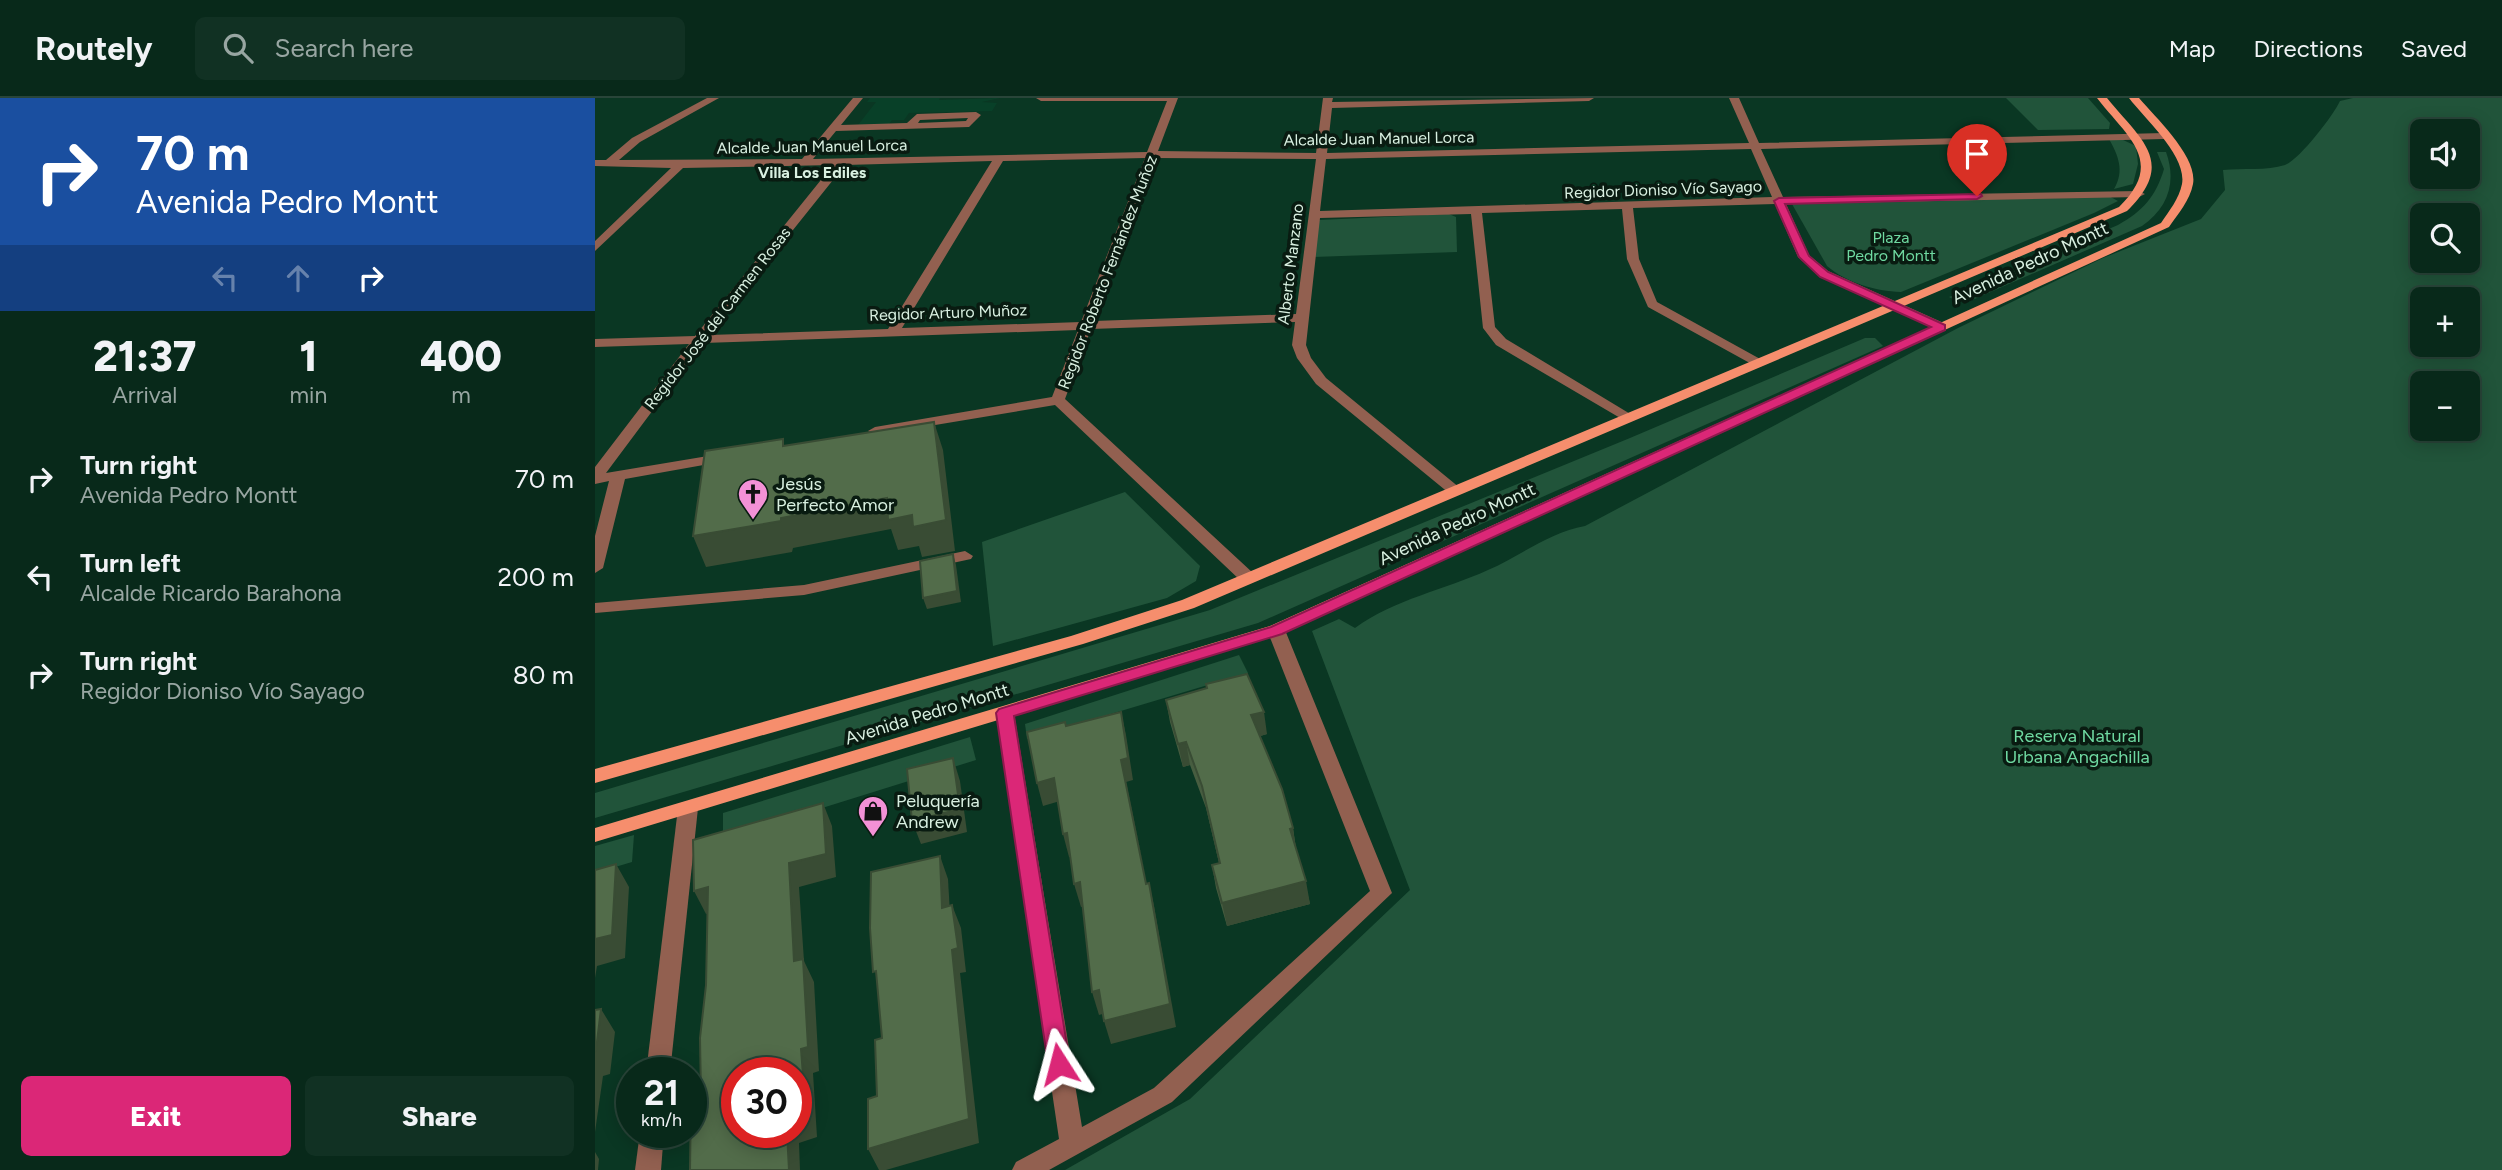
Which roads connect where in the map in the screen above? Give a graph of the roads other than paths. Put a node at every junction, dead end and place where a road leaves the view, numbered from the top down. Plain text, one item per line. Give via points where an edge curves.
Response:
1 (715, 98) edge
2 (859, 98) edge
3 (1041, 98) edge
4 (1173, 98) edge
5 (1589, 98) edge
6 (1734, 98) edge
7 (2102, 98) edge
8 (2134, 98) edge
9 (1327, 102) edge
10 (910, 126) junction
11 (834, 128) junction
12 (2132, 136) junction
13 (2164, 136) junction
14 (1756, 144) junction
15 (1151, 154) junction
16 (1321, 156) junction
17 (1000, 157) junction
18 (842, 161) junction
19 (805, 162) junction
20 (595, 163) edge
21 (608, 164) junction
22 (680, 165) junction
23 (2139, 194) junction
24 (1779, 201) junction
25 (1627, 206) junction
26 (1476, 210) junction
27 (1314, 215) junction
28 (595, 247) edge
29 (1892, 306) junction
30 (1302, 318) junction
31 (1086, 325) junction
32 (1941, 327) junction
33 (894, 330) junction
34 (699, 339) junction
35 (595, 343) edge
36 (1757, 363) junction
37 (1058, 400) junction
38 (1627, 418) junction
39 (866, 433) edge
40 (742, 454) edge
41 (618, 475) junction
42 (595, 478) edge
43 (1455, 491) junction
44 (965, 556) dead end
45 (595, 568) edge
46 (1247, 578) junction
47 (595, 608) edge
48 (1276, 630) junction
49 (1005, 713) junction
50 (595, 776) edge
51 (688, 808) junction
52 (595, 835) edge
53 (661, 1057) edge
54 (1072, 1145) junction
55 (650, 1148) edge
56 (647, 1170) edge
57 (1025, 1170) edge

1 - 21 street via 636,140
2 - 11 street
3 - 4 street
4 - 15 street, Regidor Roberto Fernández Muñoz
5 - 9 street
6 - 14 street
7 - 12 main road
8 - 13 main road, Avenida Pedro Montt
9 - 16 street, Alberto Manzano
10 - 10 street via 969,124 976,115 917,117
10 - 11 street
11 - 19 street
12 - 13 street, Alcalde Juan Manuel Lorca
12 - 14 street, Alcalde Juan Manuel Lorca
12 - 23 main road via 2148,163
13 - 32 main road, Avenida Pedro Montt via 2189,172 2185,192 2165,225
14 - 16 street, Alcalde Juan Manuel Lorca
14 - 24 street
15 - 16 street, Alcalde Juan Manuel Lorca
15 - 17 street, Alcalde Juan Manuel Lorca
15 - 31 street, Regidor Roberto Fernández Muñoz
16 - 27 street, Alberto Manzano
17 - 18 street, Alcalde Juan Manuel Lorca
17 - 33 street
18 - 19 street, Alcalde Juan Manuel Lorca
18 - 34 street, Regidor José del Carmen Rosas
19 - 22 street, Alcalde Juan Manuel Lorca
20 - 21 street, Alcalde Juan Manuel Lorca
21 - 22 street, Alcalde Juan Manuel Lorca
22 - 28 street
23 - 24 street, Regidor Dioniso Vío Sayago
23 - 29 main road, Avenida Pedro Montt via 2123,209
24 - 25 street, Regidor Dioniso Vío Sayago
24 - 29 street via 1804,257 1824,274
25 - 26 street, Regidor Dioniso Vío Sayago
25 - 36 street via 1633,259 1653,304
26 - 27 street, Regidor Dioniso Vío Sayago
26 - 38 street via 1489,328 1501,342
27 - 30 street, Alberto Manzano
29 - 32 street
29 - 36 main road, Avenida Pedro Montt
30 - 31 street, Regidor Arturo Muñoz
30 - 43 street, Alberto Manzano via 1299,345 1321,381
31 - 33 street, Regidor Arturo Muñoz
31 - 37 street, Regidor Roberto Fernández Muñoz
32 - 48 main road, Avenida Pedro Montt
33 - 34 street, Regidor Arturo Muñoz
34 - 35 street, Regidor Arturo Muñoz
34 - 42 street, Regidor José del Carmen Rosas
36 - 38 main road, Avenida Pedro Montt
37 - 39 street
37 - 46 street, Regidor Roberto Fernández Muñoz
38 - 43 main road, Avenida Pedro Montt
40 - 41 street
41 - 42 street
41 - 45 street
43 - 46 main road, Avenida Pedro Montt
44 - 47 street via 804,590
46 - 50 main road, Avenida Pedro Montt via 1188,604 1077,640
48 - 49 main road, Avenida Pedro Montt
48 - 54 street via 1381,893 1163,1095
49 - 51 main road, Avenida Pedro Montt
49 - 54 street
51 - 52 main road, Avenida Pedro Montt
51 - 53 street
54 - 57 street
55 - 56 street

